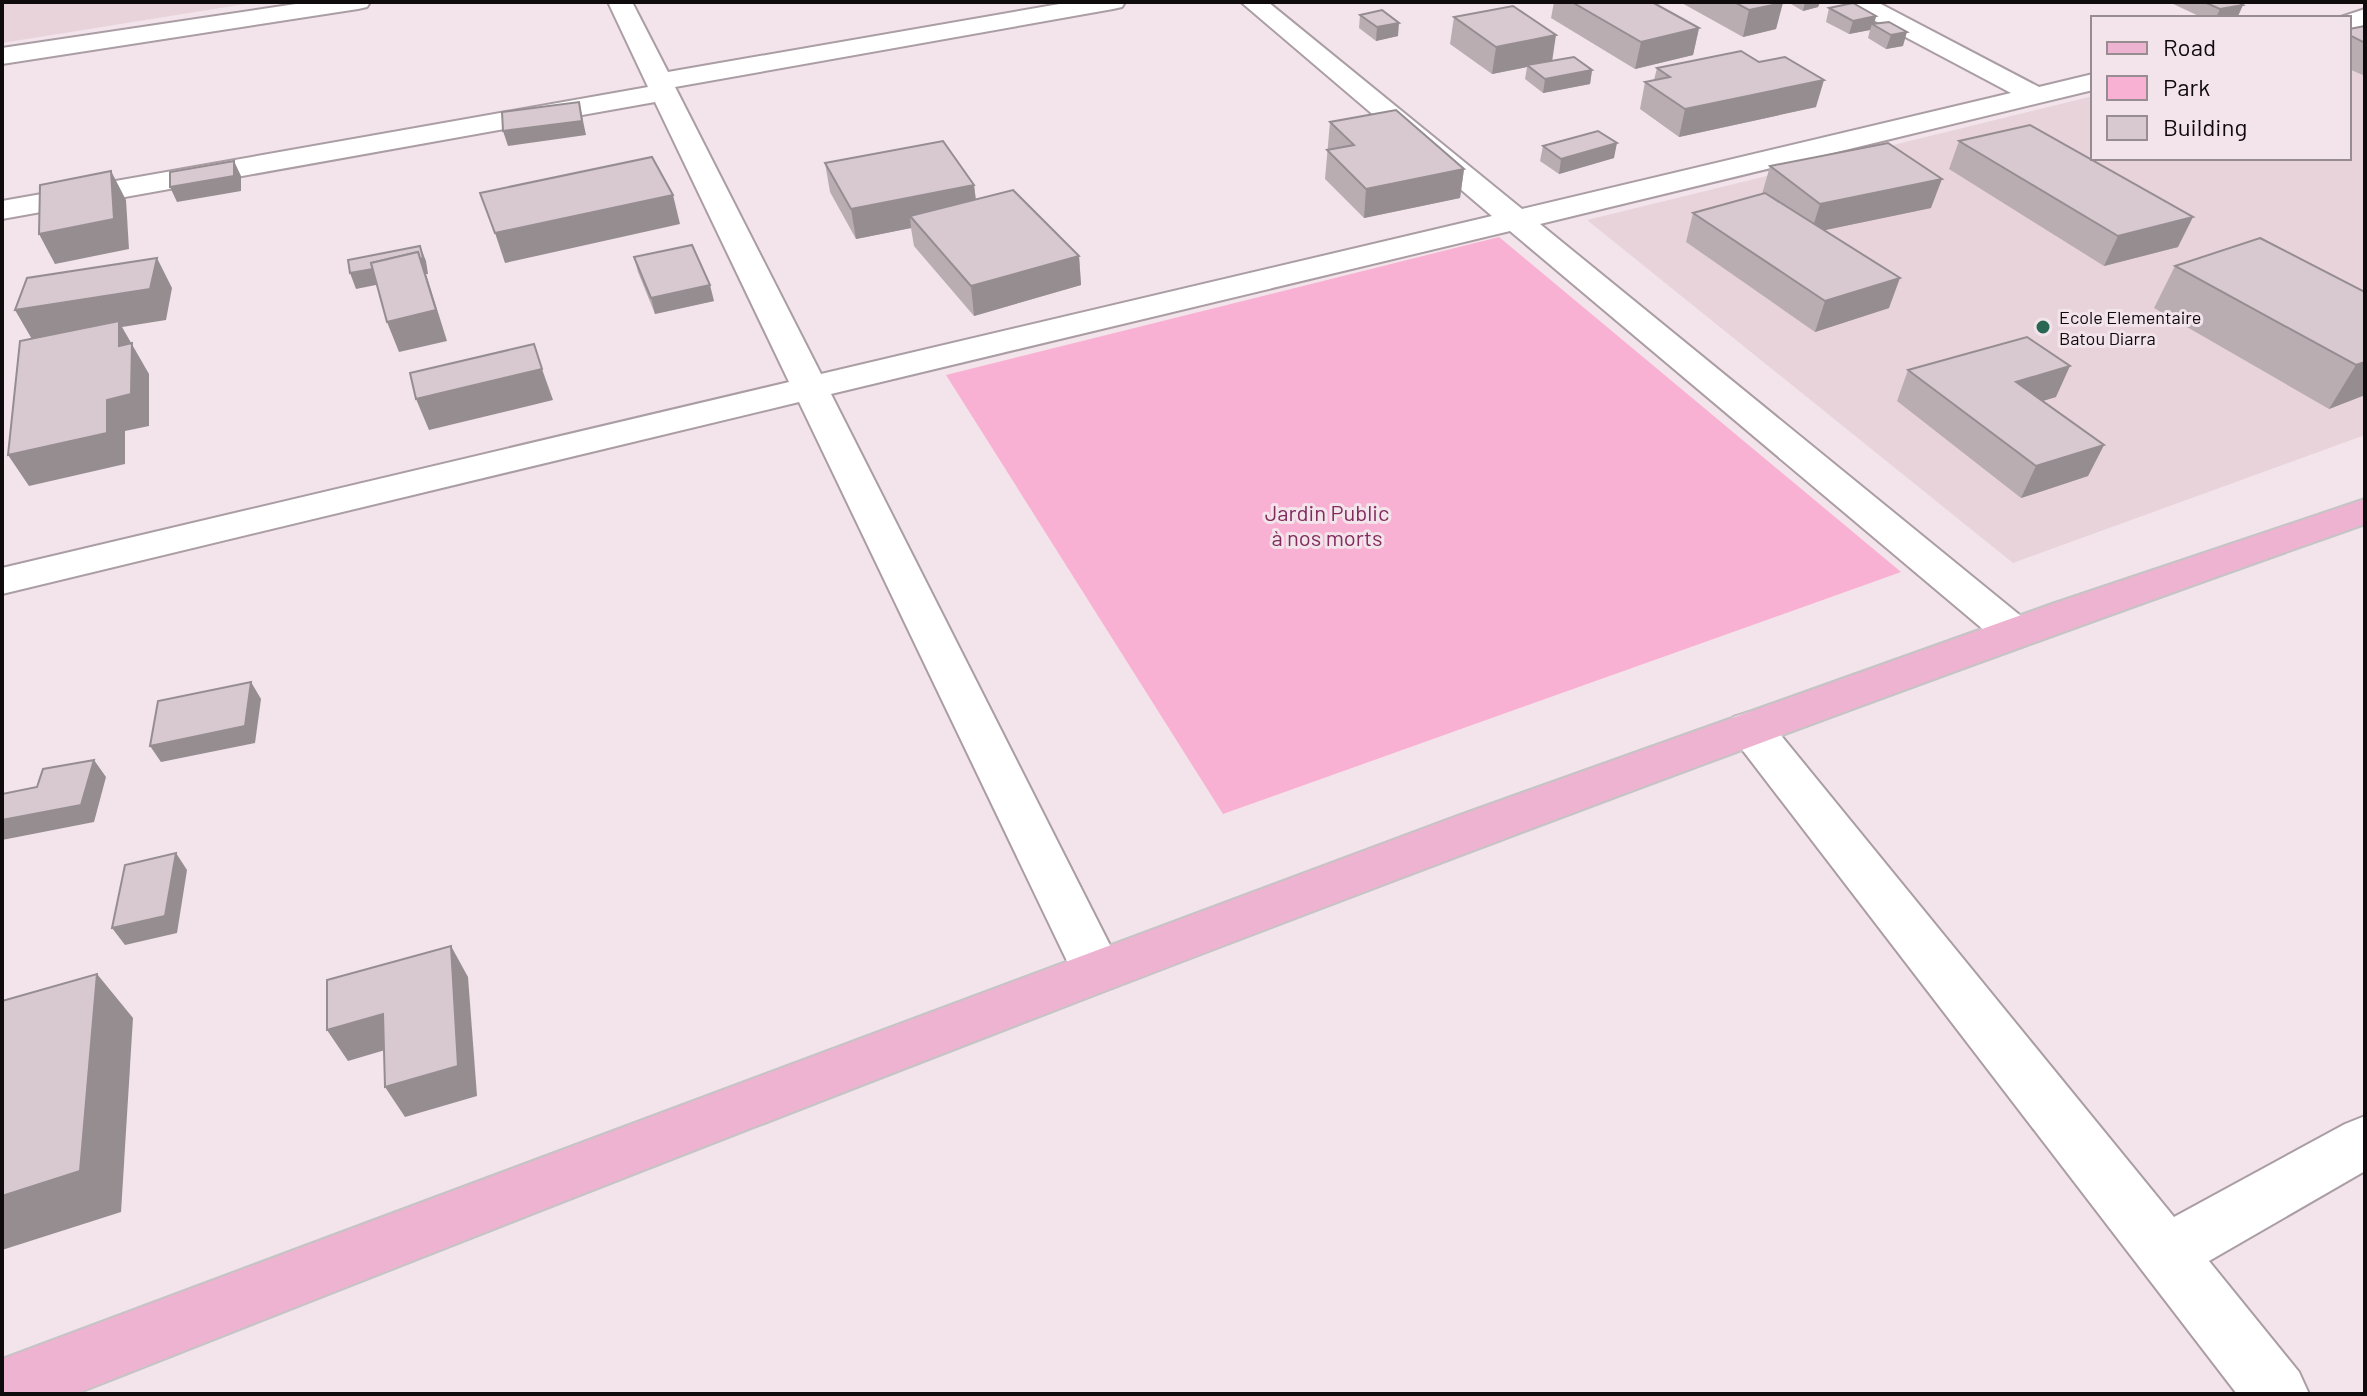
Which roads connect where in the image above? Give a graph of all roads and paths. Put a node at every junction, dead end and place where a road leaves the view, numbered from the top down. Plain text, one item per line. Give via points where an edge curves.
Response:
1 (358, 2) edge
2 (620, 2) edge
3 (1113, 2) edge
4 (1253, 2) edge
5 (1858, 2) edge
6 (2, 56) edge
7 (2091, 82) edge
8 (662, 87) junction
9 (2036, 96) junction
10 (2, 210) edge
11 (1516, 220) junction
12 (810, 388) junction
13 (2365, 511) edge
14 (2, 581) edge
15 (2012, 631) junction
16 (1750, 728) junction
17 (1096, 969) junction
18 (2365, 1142) edge
19 (2166, 1253) junction
20 (2, 1391) edge
21 (2277, 1394) edge

1 - 6 street
2 - 8 street
3 - 8 street
4 - 11 street
5 - 9 street
7 - 9 street
8 - 10 street
8 - 12 street
9 - 11 street
11 - 12 street
11 - 15 street
12 - 14 street
12 - 17 street
13 - 15 main road
15 - 16 main road
16 - 17 main road
16 - 19 street
17 - 20 main road
18 - 19 street
19 - 21 street

